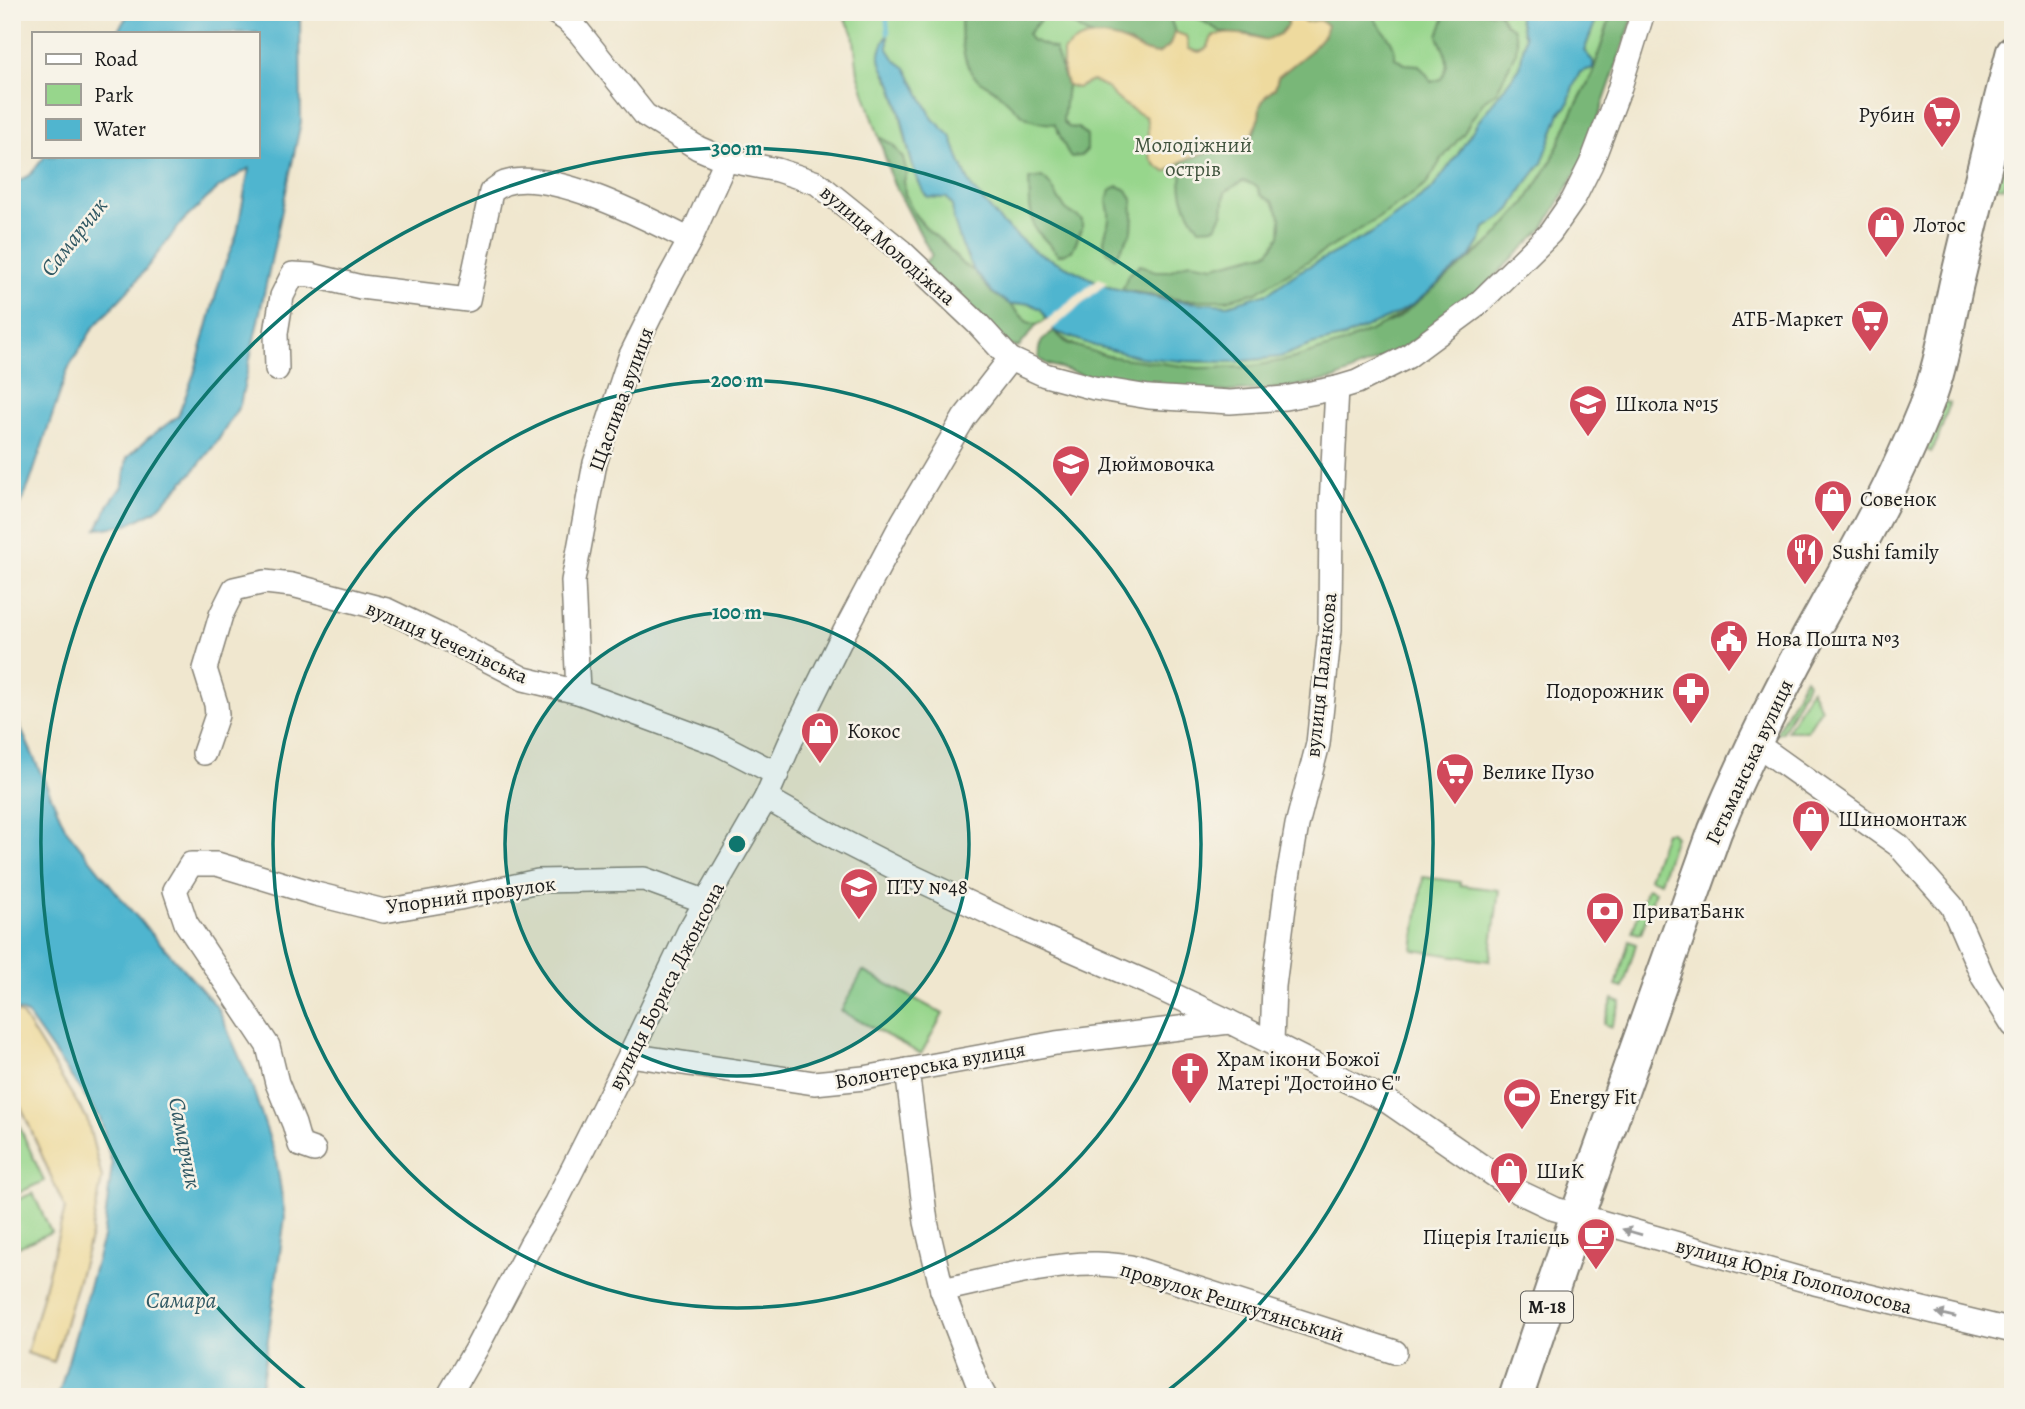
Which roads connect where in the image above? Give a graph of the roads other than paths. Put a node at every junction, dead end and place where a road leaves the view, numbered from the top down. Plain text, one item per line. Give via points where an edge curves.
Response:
1 (554, 12) edge
2 (1643, 12) edge
3 (2013, 53) edge
4 (726, 160) junction
5 (690, 240) junction
6 (1010, 359) junction
7 (277, 369) dead end
8 (1338, 388) junction
9 (578, 692) junction
10 (1755, 743) junction
11 (204, 753) dead end
12 (776, 774) junction
13 (766, 798) junction
14 (707, 902) junction
15 (1230, 1022) junction
16 (2013, 1026) edge
17 (1272, 1042) junction
18 (630, 1055) junction
19 (907, 1070) junction
20 (314, 1150) dead end
21 (1577, 1216) junction
22 (942, 1290) junction
23 (2013, 1331) edge
24 (1395, 1352) dead end
25 (448, 1397) edge
26 (985, 1397) edge
27 (1516, 1397) edge

1 - 4 street, вулиця Молодіжна via 579,32 645,115
2 - 8 street via 1591,164 1550,233 1476,306 1407,357
3 - 10 highway, Гетьманська вулиця / М-18 via 1933,389 1876,516
4 - 5 street, Щаслива вулиця
4 - 6 street, вулиця Молодіжна via 817,183 901,251
5 - 7 street via 601,197 548,184 504,183 491,192 468,300 293,274 282,296
5 - 9 street, Щаслива вулиця via 631,358 594,463 573,582
6 - 8 street via 1067,382 1149,397 1230,402
6 - 12 street, вулиця Бориса Джонсона via 964,418 903,521
8 - 17 street, вулиця Паланкова via 1330,629 1318,744 1287,883
9 - 11 street, вулиця Чечелівська via 524,679 387,610 292,585 249,584 234,589 205,669 217,715
9 - 12 street, вулиця Чечелівська via 719,744
10 - 16 street via 1898,845 1952,906 1983,977
10 - 21 highway, Гетьманська вулиця / М-18 via 1715,831
12 - 13 street, вулиця Бориса Джонсона
13 - 14 street, вулиця Бориса Джонсона
13 - 15 street via 930,885
14 - 18 street, вулиця Бориса Джонсона
14 - 20 street, Упорний провулок via 644,880 538,881 384,911 216,864 191,864 175,890 186,923 268,1046 300,1145
15 - 17 street
15 - 19 street, Волонтерська вулиця via 1056,1043
17 - 21 street via 1387,1101 1519,1192
18 - 19 street, Волонтерська вулиця via 814,1083
18 - 25 street, вулиця Бориса Джонсона via 555,1204
19 - 22 street via 926,1222
23 -> 21 street, вулиця Юрія Голополосова via 1815,1283
21 - 27 highway, Гетьманська вулиця / М-18
22 - 24 street, провулок Решкутянський via 1062,1267 1130,1267
22 - 26 street

